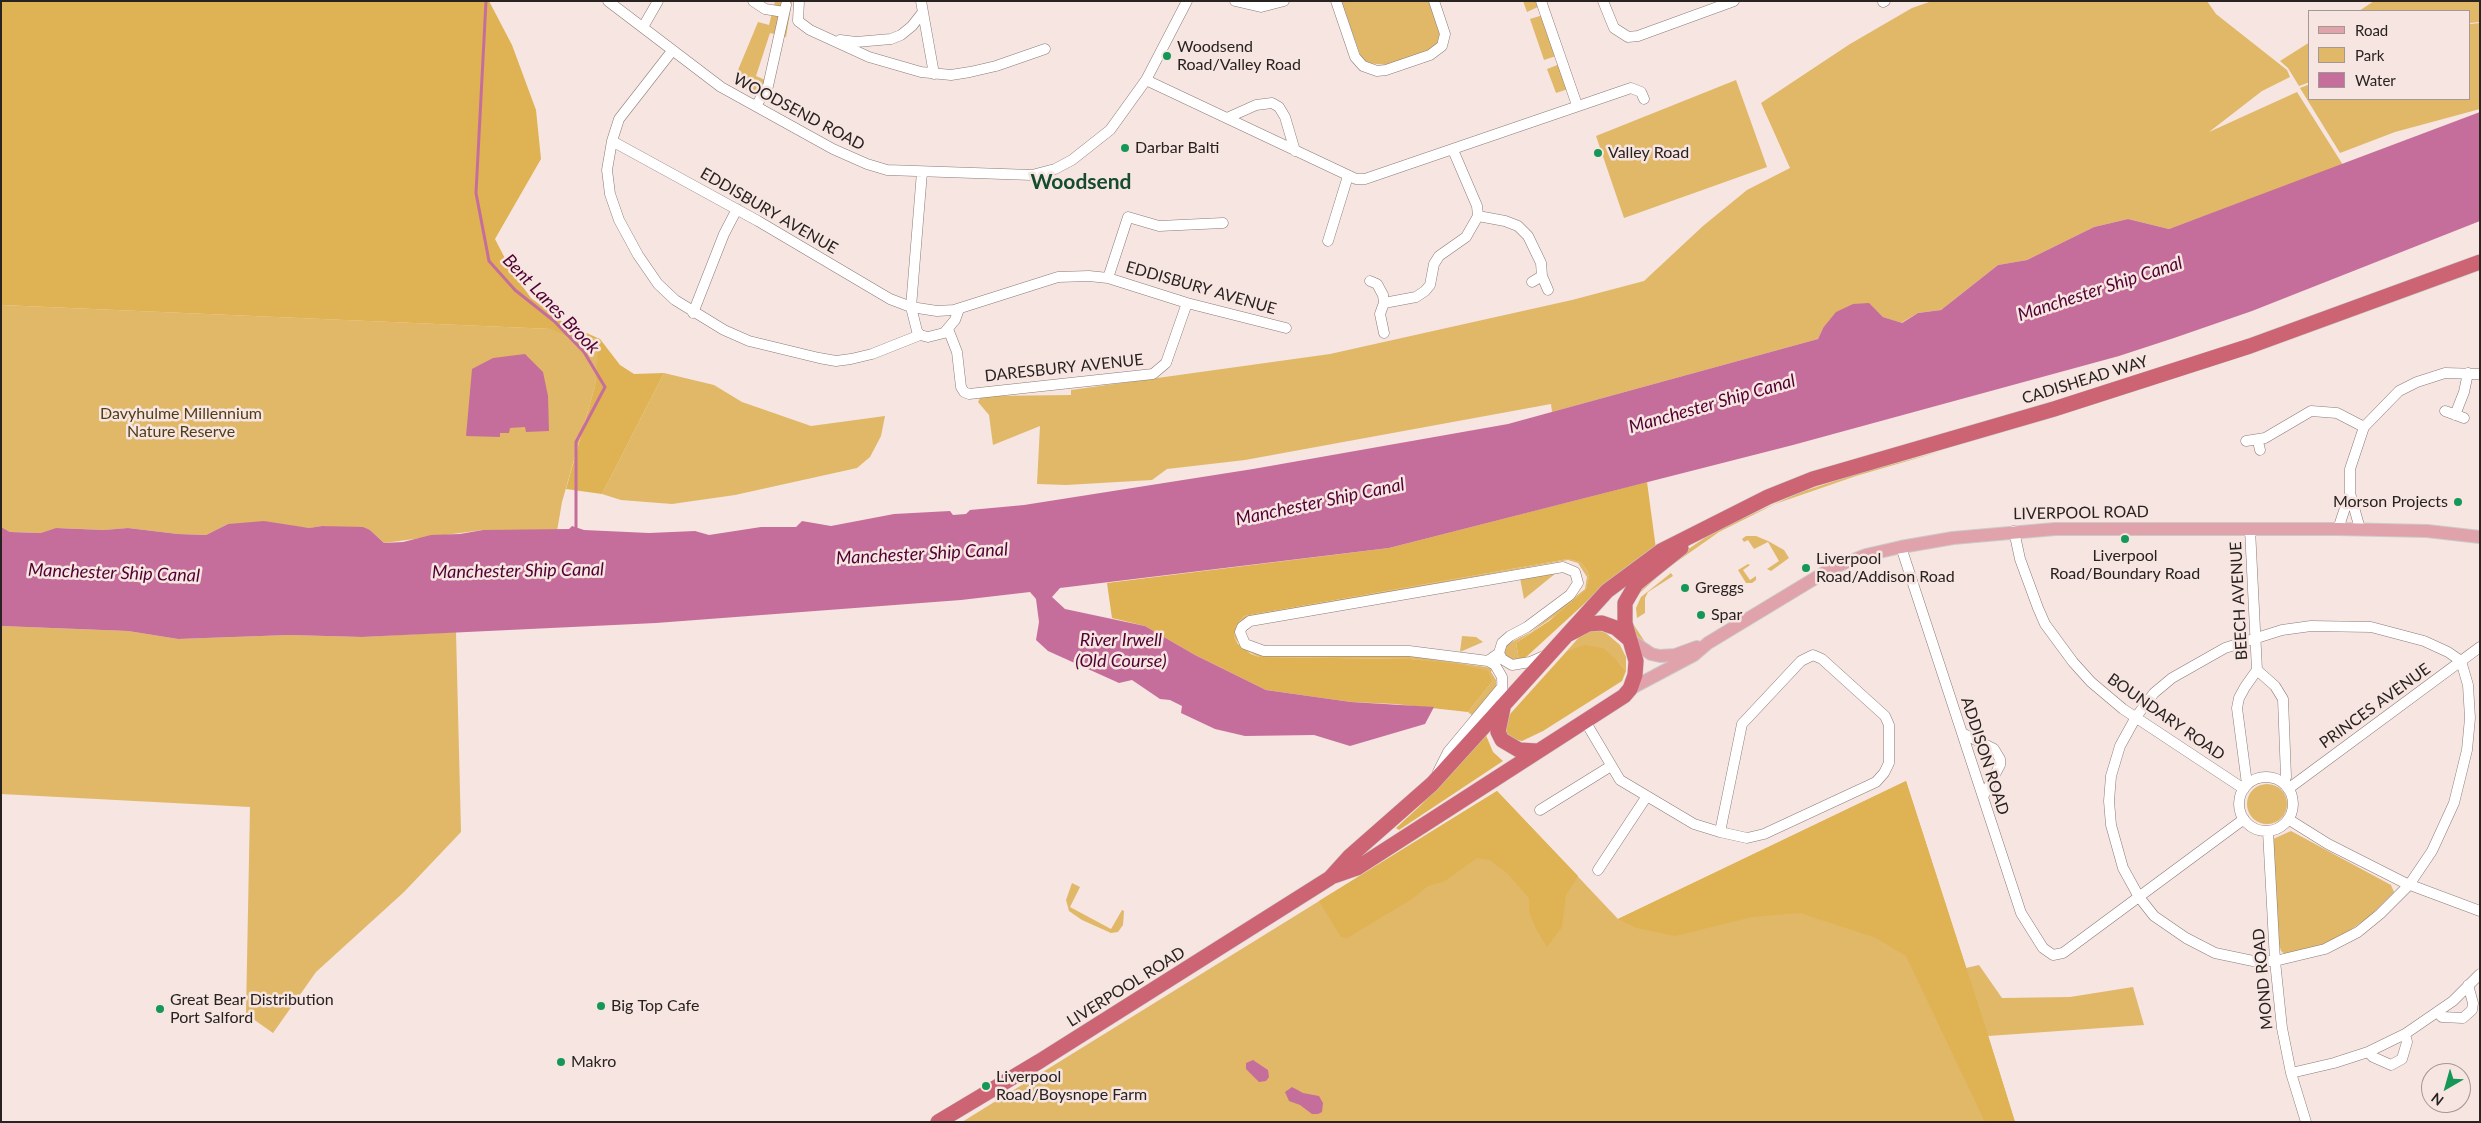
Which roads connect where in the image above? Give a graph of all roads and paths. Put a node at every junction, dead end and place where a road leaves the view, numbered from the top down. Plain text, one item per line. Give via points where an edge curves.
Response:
1 (608, 1) edge
2 (658, 1) edge
3 (753, 1) edge
4 (799, 1) edge
5 (1187, 1) edge
6 (1235, 1) edge
7 (1284, 1) edge
8 (1336, 1) edge
9 (1434, 1) edge
10 (1541, 1) edge
11 (1604, 1) edge
12 (1734, 1) edge
13 (1262, 4) edge
14 (922, 7) edge
15 (643, 27) junction
16 (828, 38) junction
17 (1046, 48) dead end
18 (672, 51) junction
19 (934, 74) junction
20 (1146, 80) junction
21 (1644, 99) dead end
22 (1576, 105) junction
23 (756, 106) junction
24 (1227, 118) junction
25 (612, 141) junction
26 (1453, 150) junction
27 (1295, 151) junction
28 (922, 172) junction
29 (1348, 176) junction
30 (737, 209) junction
31 (1478, 216) junction
32 (1223, 223) dead end
33 (1328, 242) dead end
34 (2480, 262) edge
35 (1542, 276) junction
36 (1108, 278) junction
37 (1370, 281) dead end
38 (1532, 282) dead end
39 (1548, 290) dead end
40 (1187, 303) junction
41 (1384, 304) junction
42 (911, 307) junction
43 (959, 309) junction
44 (693, 313) junction
45 (1286, 328) dead end
46 (948, 329) junction
47 (1384, 334) dead end
48 (920, 335) junction
49 (2468, 373) junction
50 (2480, 374) edge
51 (2455, 414) dead end
52 (2364, 427) junction
53 (2246, 442) dead end
54 (2350, 493) junction
55 (2250, 529) junction
56 (2338, 529) junction
57 (2360, 529) junction
58 (1701, 531) junction
59 (2014, 531) junction
60 (2480, 537) edge
61 (1901, 547) junction
62 (1567, 635) junction
63 (2256, 637) junction
64 (1629, 639) junction
65 (1708, 642) junction
66 (2480, 647) edge
67 (1499, 653) junction
68 (1550, 654) junction
69 (1488, 660) junction
70 (2461, 661) junction
71 (2257, 670) junction
72 (1502, 687) junction
73 (1630, 689) junction
74 (1503, 706) junction
75 (2136, 717) junction
76 (1585, 721) junction
77 (1962, 733) junction
78 (1537, 751) junction
79 (1611, 766) junction
80 (1432, 784) junction
81 (2286, 786) junction
82 (2245, 787) junction
83 (1647, 796) junction
84 (1983, 797) junction
85 (1540, 810) dead end
86 (2244, 819) junction
87 (2288, 819) junction
88 (2268, 831) junction
89 (1720, 832) junction
90 (1598, 870) dead end
91 (1330, 878) junction
92 (2409, 885) junction
93 (2139, 897) junction
94 (2480, 912) edge
95 (2275, 961) junction
96 (2480, 974) edge
97 (2468, 985) junction
98 (2437, 1012) junction
99 (2405, 1034) junction
100 (2368, 1052) junction
101 (2291, 1073) junction
102 (938, 1122) edge
103 (2306, 1122) edge

1 - 15 street, WOODSEND ROAD
2 - 15 street
3 - 23 street via 765,9 785,9 768,86
4 - 16 street via 798,21
5 - 20 street, WOODSEND ROAD
6 - 13 street
7 - 13 street
8 - 9 street via 1355,56 1363,66 1378,71 1430,55 1442,46 1445,34
10 - 22 street
11 - 12 street via 1614,28 1628,37
14 - 16 street via 912,26 891,39 856,42
14 - 19 street
15 - 18 street, WOODSEND ROAD
16 - 19 street via 878,60
17 - 19 street via 996,66 951,75
18 - 23 street, WOODSEND ROAD via 720,87
18 - 25 street via 629,104 619,119
20 - 24 street
20 - 28 street, WOODSEND ROAD via 1110,130 1055,169 1032,176
21 - 22 street via 1640,92 1631,88
22 - 26 street
23 - 28 street, WOODSEND ROAD via 867,164 887,170
24 - 27 street
24 - 27 street via 1256,105 1272,103 1285,117
25 - 30 street, EDDISBURY AVENUE
25 - 44 street via 607,170 610,194 619,220 658,284
26 - 29 street via 1365,179
26 - 31 street via 1477,206
27 - 29 street
28 - 42 street
29 - 33 street
30 - 42 street, EDDISBURY AVENUE via 890,299
30 - 44 street
31 - 35 street via 1518,226 1528,236 1541,263
31 - 41 street via 1466,237 1439,256 1425,291 1416,297
32 - 36 street, EDDISBURY AVENUE via 1159,226 1128,217
34 - 58 highway, CADISHEAD WAY via 2250,346 2054,409 1812,479
35 - 38 street
35 - 39 street
36 - 40 street, EDDISBURY AVENUE
36 - 43 street, EDDISBURY AVENUE via 1058,277
37 - 41 street via 1381,288
40 - 45 street, EDDISBURY AVENUE
40 - 46 street, DARESBURY AVENUE via 1166,363 1153,374 969,394 961,387 957,352
41 - 47 street via 1380,314
42 - 43 street, EDDISBURY AVENUE via 937,312
42 - 48 street
43 - 46 street
44 - 48 street via 748,341 836,361 872,354
46 - 48 street via 935,336
49 - 50 street
49 - 51 street
49 - 52 street via 2445,373 2399,391
52 - 53 street via 2337,413 2311,411 2259,446
52 - 54 street via 2350,469
54 - 56 street
54 - 57 street
55 - 56 main road, LIVERPOOL ROAD
55 - 59 main road, LIVERPOOL ROAD
55 - 63 street, BEECH AVENUE
56 - 57 main road, LIVERPOOL ROAD
57 - 60 main road, LIVERPOOL ROAD
58 - 62 highway, CADISHEAD WAY via 1660,551 1620,580
58 - 64 highway, CADISHEAD WAY via 1636,584 1624,613
59 - 61 main road, LIVERPOOL ROAD
59 - 75 street, BOUNDARY ROAD via 2026,580 2045,624 2091,682
61 - 65 main road, LIVERPOOL ROAD via 1866,555 1832,568
61 - 77 street, ADDISON ROAD
62 - 64 highway via 1588,624 1602,623 1616,628
62 - 68 highway, CADISHEAD WAY
63 - 70 street via 2311,626 2371,627 2424,641
63 - 71 street, BEECH AVENUE
63 - 75 street via 2225,648 2172,678 2154,693
64 - 65 main road, LIVERPOOL ROAD via 1651,654 1667,657
64 - 73 highway, CADISHEAD WAY via 1636,661
65 - 73 main road, LIVERPOOL ROAD via 1694,655
66 - 70 street, PRINCES AVENUE
67 - 68 street via 1512,665
67 - 69 street
67 - 69 street via 1502,643 1510,636 1570,595 1578,583 1575,572 1563,566 1250,621 1240,632 1245,644 1264,651 1410,651
68 - 74 highway, LIVERPOOL ROAD
69 - 72 street via 1500,672
70 - 81 street, PRINCES AVENUE
70 - 92 street via 2468,685 2470,718 2462,778 2445,826
71 - 81 street, BEECH AVENUE via 2276,686 2283,699
71 - 82 street, BEECH AVENUE via 2239,698
72 - 74 street
72 - 80 street via 1448,752
73 - 76 highway, LIVERPOOL ROAD
74 - 78 highway via 1498,732 1502,740 1519,750
74 - 80 highway, LIVERPOOL ROAD
75 - 82 street, BOUNDARY ROAD
75 - 93 street via 2120,746 2111,776 2109,801 2117,854
76 - 78 highway, LIVERPOOL ROAD
76 - 79 street
77 - 84 street, ADDISON ROAD
77 - 84 street via 1994,749 2000,759 2000,766
78 - 91 highway, LIVERPOOL ROAD via 1357,868
79 - 83 street via 1620,780
79 - 85 street
80 - 91 highway, LIVERPOOL ROAD via 1349,857
81 - 82 street via 2265,777
81 - 87 street via 2292,799
82 - 86 street via 2240,799
83 - 89 street via 1694,824
83 - 90 street
84 - 93 street, ADDISON ROAD via 2021,913 2043,948 2053,955 2063,953
86 - 88 street via 2251,826
86 - 93 street
87 - 88 street
87 - 92 street
88 - 95 street, MOND ROAD
89 - 89 street via 1742,724 1801,661 1813,655 1822,659 1885,716 1889,725 1889,763 1876,782 1764,834 1748,838
91 - 102 highway, LIVERPOOL ROAD
92 - 94 street
92 - 95 street via 2371,922 2342,941 2325,949
93 - 95 street via 2170,929 2201,947 2245,959
95 - 101 street, MOND ROAD via 2282,1028
96 - 97 street
97 - 98 street
97 - 98 street via 2473,1004 2472,1010 2463,1018 2442,1017
98 - 99 street
99 - 100 street
99 - 100 street via 2407,1042 2402,1059 2391,1065
100 - 101 street
101 - 103 street, MOND ROAD

